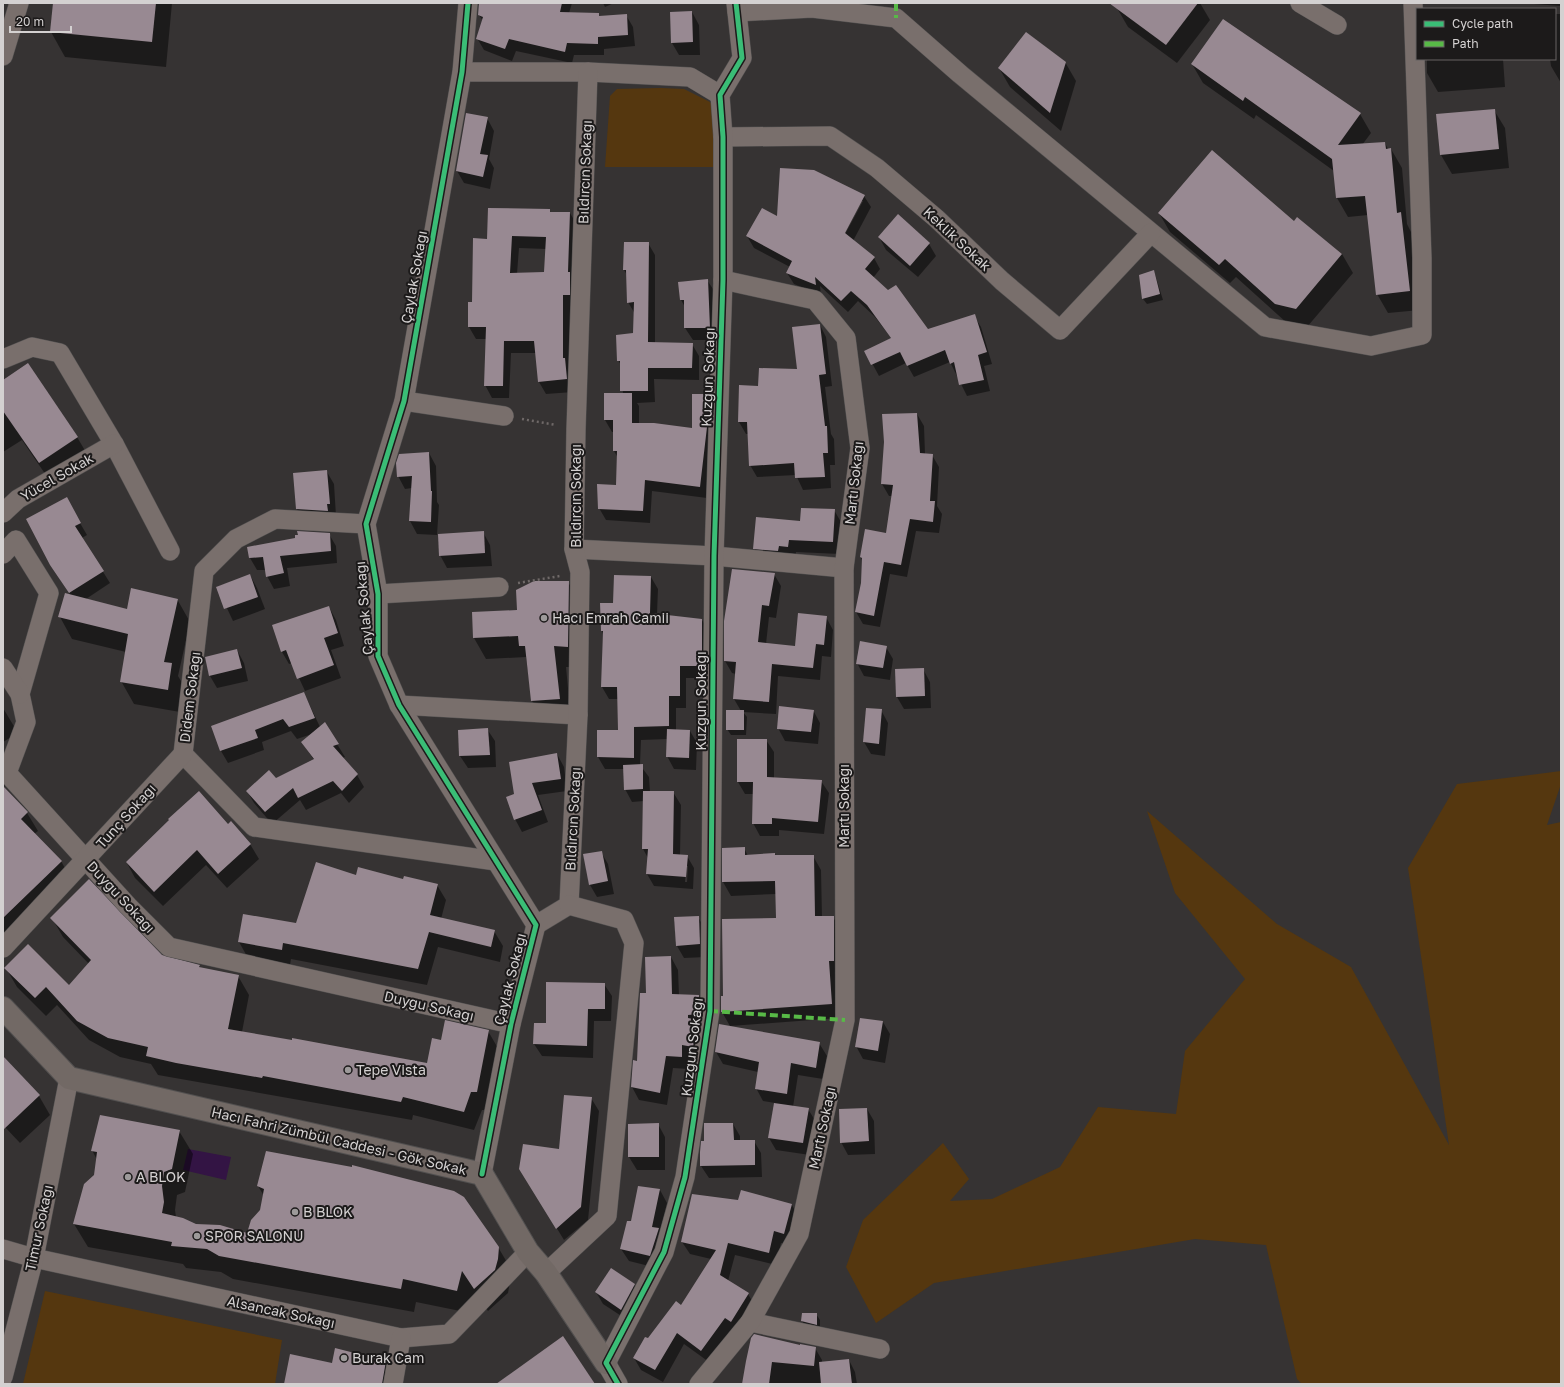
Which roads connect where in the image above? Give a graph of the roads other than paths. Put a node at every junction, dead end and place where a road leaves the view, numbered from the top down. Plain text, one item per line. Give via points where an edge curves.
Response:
1 (19, 3) edge
2 (468, 3) edge
3 (1300, 3) edge
4 (1413, 3) edge
5 (737, 7) edge
6 (1338, 25) dead end
7 (5, 44) edge
8 (462, 72) junction
9 (588, 72) junction
10 (720, 95) junction
11 (723, 137) junction
12 (1151, 233) junction
13 (723, 280) junction
14 (3, 360) edge
15 (404, 401) junction
16 (504, 416) road end
17 (114, 444) junction
18 (3, 513) edge
19 (366, 524) junction
20 (574, 549) junction
21 (170, 551) dead end
22 (3, 554) edge
23 (714, 556) junction
24 (844, 568) junction
25 (499, 587) road end
26 (378, 594) junction
27 (3, 668) edge
28 (20, 694) junction
29 (399, 705) junction
30 (578, 715) junction
31 (183, 754) junction
32 (87, 860) junction
33 (496, 861) junction
34 (569, 905) junction
35 (536, 925) junction
36 (3, 948) edge
37 (3, 1008) edge
38 (511, 1024) junction
39 (68, 1078) junction
40 (482, 1174) junction
41 (3, 1249) edge
42 (528, 1252) junction
43 (34, 1258) junction
44 (546, 1273) junction
45 (750, 1322) junction
46 (401, 1338) junction
47 (880, 1349) dead end
48 (606, 1363) junction
49 (3, 1377) edge
50 (392, 1384) edge
51 (618, 1384) edge
52 (699, 1384) edge

1 - 7 street
2 - 8 street, Çaylak Sokağı
3 - 6 street
4 - 12 street via 1422,258 1422,334 1371,346 1265,327
5 - 10 street via 742,58
5 - 12 street via 812,8 896,18
8 - 9 street
8 - 15 street, Çaylak Sokağı
9 - 10 street via 690,76
9 - 20 street, Bıldırcın Sokağı
10 - 11 street, Kuzgun Sokağı
11 - 12 street, Keklik Sokak via 830,136 877,168 1060,330
11 - 13 street, Kuzgun Sokağı
13 - 23 street, Kuzgun Sokağı
13 - 24 street, Martı Sokağı via 816,300 846,338 860,448
14 - 17 street via 32,347 60,353
15 - 16 street
15 - 19 street, Çaylak Sokağı
17 - 18 street, Yücel Sokak via 18,499
17 - 21 street
19 - 26 street, Çaylak Sokağı
19 - 31 street, Didem Sokağı via 275,519 236,539 204,571
20 - 23 street
20 - 30 street, Bıldırcın Sokağı via 580,572
22 - 28 street, Duygu Sokağı via 16,540 49,593
23 - 24 street
23 - 48 street, Kuzgun Sokağı via 710,1011 685,1177 664,1252
24 - 45 street, Martı Sokağı via 845,1020 800,1234
25 - 26 street
26 - 29 street, Çaylak Sokağı via 378,656
27 - 28 street
28 - 32 street, Duygu Sokağı via 26,722 7,773
29 - 30 street
29 - 33 street, Çaylak Sokağı
30 - 34 street, Bıldırcın Sokağı
31 - 32 street, Tunç Sokağı
31 - 33 street, Didem Sokağı via 254,827
32 - 36 street, Tunç Sokağı
32 - 38 street, Duygu Sokağı via 168,947
33 - 35 street, Çaylak Sokağı
34 - 35 street
34 - 44 street via 624,920 634,944 606,1216
35 - 38 street, Çaylak Sokağı
37 - 39 street
38 - 40 street, Çaylak Sokağı
39 - 40 street, Hacı Fahri Zümbül Caddesi - Gök Sokak
39 - 43 street, Timur Sokağı
40 - 42 street, Hacı Fahri Zümbül Caddesi - Gök Sokak
41 - 43 street, Alsancak Sokağı
42 - 44 street, Hacı Fahri Zümbül Caddesi - Gök Sokak
42 - 46 street, Alsancak Sokağı via 449,1334
43 - 46 street, Alsancak Sokağı
43 - 49 street, Timur Sokağı
44 - 48 street, Hacı Fahri Zümbül Caddesi - Gök Sokak
45 - 47 street
45 - 52 street, Martı Sokağı
46 - 50 street
48 - 51 street

